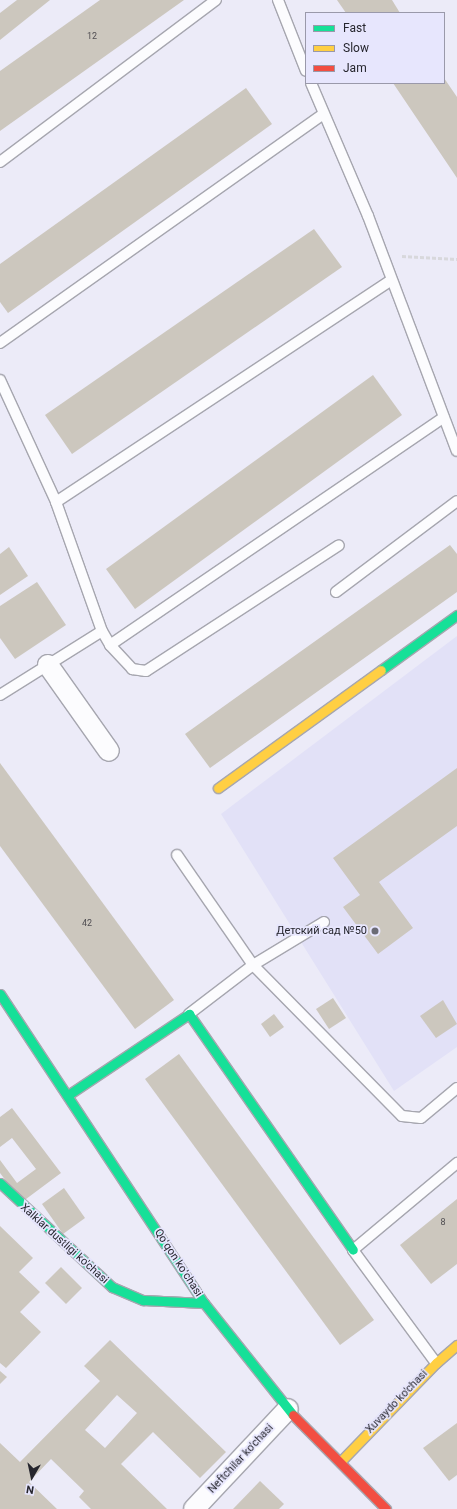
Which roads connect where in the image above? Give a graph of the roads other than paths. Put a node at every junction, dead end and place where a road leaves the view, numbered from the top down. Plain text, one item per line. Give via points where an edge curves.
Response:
1 (216, 0) edge
2 (278, 0) edge
3 (305, 68) edge
4 (311, 84) edge
5 (324, 114) junction
6 (0, 162) edge
7 (390, 281) junction
8 (0, 343) edge
9 (0, 380) edge
10 (444, 417) junction
11 (457, 451) edge
12 (56, 502) junction
13 (457, 502) edge
14 (339, 544) dead end
15 (336, 592) dead end
16 (457, 616) edge
17 (102, 631) junction
18 (110, 645) junction
19 (48, 665) junction
20 (0, 695) edge
21 (109, 751) dead end
22 (218, 788) dead end
23 (177, 855) dead end
24 (324, 922) dead end
25 (252, 965) junction
26 (0, 994) edge
27 (189, 1014) junction
28 (68, 1094) junction
29 (455, 1094) edge
30 (457, 1163) edge
31 (0, 1184) edge
32 (353, 1250) junction
33 (204, 1303) junction
34 (457, 1345) edge
35 (436, 1363) junction
36 (288, 1409) junction
37 (340, 1462) junction
38 (194, 1509) edge
39 (386, 1509) edge

1 - 6 lane
2 - 3 lane
4 - 5 lane
5 - 7 lane via 382,255
5 - 8 lane
7 - 10 lane
7 - 12 lane
9 - 12 lane
10 - 11 lane
10 - 18 lane
12 - 17 lane
13 - 15 lane
14 - 18 lane via 146,670 132,669
16 - 22 street
17 - 18 lane
17 - 19 lane
19 - 20 lane
19 - 21 street
23 - 25 lane
24 - 25 lane
25 - 27 lane
25 - 29 lane via 402,1116 421,1118
26 - 28 street, Qoʻqon koʻchasi
27 - 28 street
27 - 32 street
28 - 33 street, Qoʻqon koʻchasi
30 - 32 lane
31 - 33 street, Xalklar dustligi ko'chasi via 112,1287 150,1301
32 - 35 lane
33 - 36 street, Qoʻqon koʻchasi
34 - 35 street, Xuvaydo ko'chasi
35 - 37 street, Xuvaydo ko'chasi
36 - 37 street, Qoʻqon koʻchasi
36 - 38 street, Neftchilar ko'chasi
37 - 39 street, Qoʻqon koʻchasi

